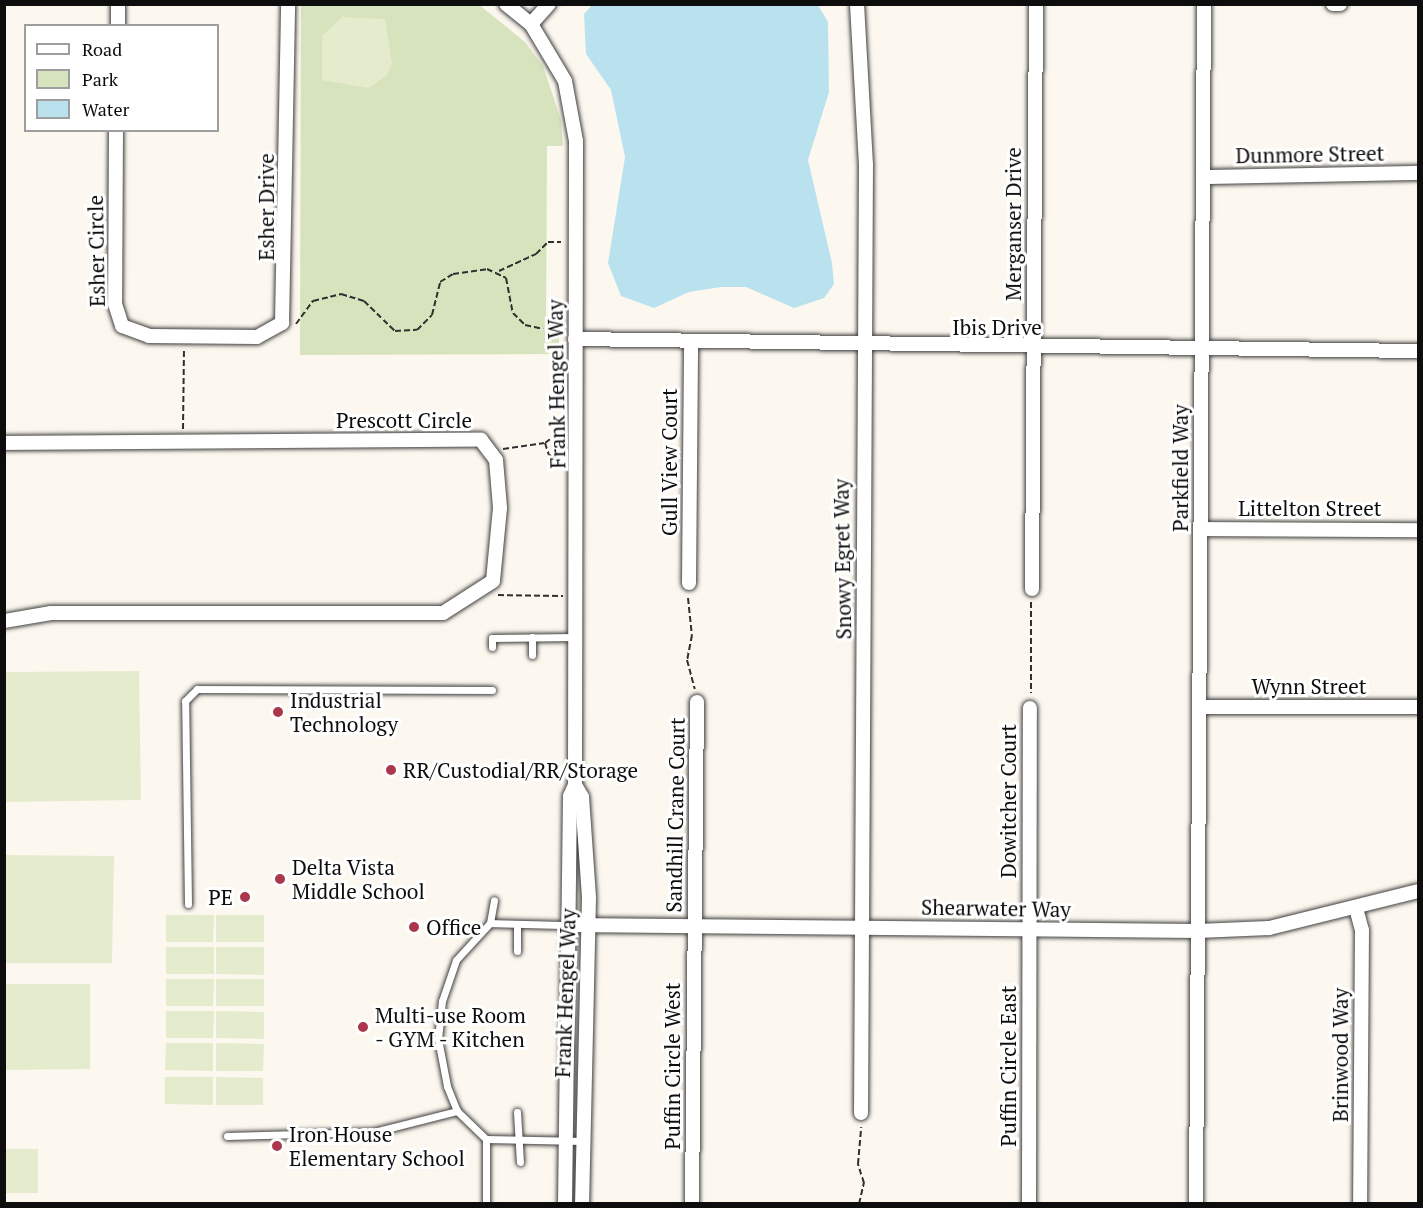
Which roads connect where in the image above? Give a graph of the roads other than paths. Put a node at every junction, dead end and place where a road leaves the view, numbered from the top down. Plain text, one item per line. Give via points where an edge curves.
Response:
1 (118, 4) edge
2 (288, 4) edge
3 (506, 4) edge
4 (549, 4) edge
5 (856, 4) edge
6 (1036, 4) edge
7 (1204, 4) edge
8 (1333, 4) edge
9 (1340, 4) edge
10 (118, 24) edge
11 (531, 24) junction
12 (117, 132) edge
13 (1419, 173) edge
14 (1203, 177) junction
15 (192, 337) joint
16 (575, 339) junction
17 (690, 342) junction
18 (861, 347) junction
19 (1033, 348) junction
20 (1202, 349) junction
21 (1419, 351) edge
22 (4, 443) edge
23 (1200, 529) junction
24 (1419, 530) edge
25 (689, 583) road end
26 (1032, 589) road end
27 (4, 621) edge
28 (532, 637) junction
29 (576, 637) junction
30 (492, 647) dead end
31 (532, 655) dead end
32 (492, 690) dead end
33 (697, 702) road end
34 (1199, 707) junction
35 (1419, 707) edge
36 (1030, 708) road end
37 (575, 785) junction
38 (1419, 891) edge
39 (494, 900) dead end
40 (188, 904) dead end
41 (1356, 908) junction
42 (490, 923) junction
43 (568, 925) junction
44 (585, 926) junction
45 (517, 927) junction
46 (694, 928) junction
47 (863, 928) junction
48 (1029, 930) junction
49 (1198, 931) junction
50 (517, 951) dead end
51 (457, 1111) junction
52 (518, 1112) dead end
53 (861, 1113) road end
54 (227, 1136) dead end
55 (486, 1138) junction
56 (519, 1139) junction
57 (566, 1140) junction
58 (583, 1141) junction
59 (520, 1161) dead end
60 (486, 1203) edge
61 (565, 1203) edge
62 (582, 1203) edge
63 (692, 1203) edge
64 (1029, 1203) edge
65 (1196, 1203) edge
66 (1360, 1203) edge

1 - 10 street
2 - 15 street, Esher Drive via 282,324 257,337
3 - 11 street, Frank Hengel Way
4 - 11 street
5 - 18 street, Snowy Egret Way via 866,164
6 - 19 street, Merganser Drive
7 - 14 street, Parkfield Way
8 - 9 street
11 - 16 street, Frank Hengel Way via 565,81 573,109
12 - 15 street, Esher Circle via 115,304 122,326 135,334
13 - 14 street, Dunmore Street
14 - 20 street, Parkfield Way
16 - 17 street, Ibis Drive
16 - 29 street, Frank Hengel Way
17 - 18 street, Ibis Drive
17 - 25 street, Gull View Court
18 - 19 street, Ibis Drive
18 - 47 street, Snowy Egret Way
19 - 20 street, Ibis Drive
19 - 26 street, Merganser Drive
20 - 21 street, Ibis Drive
20 - 23 street, Parkfield Way
22 - 27 street, Prescott Circle via 481,440 500,479 500,553 493,581 444,613 51,613
23 - 24 street, Littelton Street
23 - 34 street, Parkfield Way
28 - 29 lane
28 - 30 lane via 492,638
28 - 31 lane
29 - 37 street, Frank Hengel Way
32 - 40 lane via 197,689 185,700
33 - 46 street, Sandhill Crane Court
34 - 35 street, Wynn Street
34 - 49 street, Parkfield Way
36 - 48 street, Dowitcher Court
37 - 43 street, Frank Hengel Way via 570,796
37 - 44 street, Frank Hengel Way via 582,797 588,860
38 - 41 street, Shearwater Way
39 - 42 lane
41 - 49 street, Shearwater Way via 1269,928
41 - 66 street, Brinwood Way via 1362,930
42 - 45 lane
42 - 51 lane via 456,960 438,1021 440,1058
43 - 44 street, Shearwater Way
43 - 45 lane
43 - 57 street, Frank Hengel Way
44 - 46 street, Shearwater Way
44 - 58 street, Frank Hengel Way
45 - 50 lane
46 - 47 street, Shearwater Way
46 - 63 street, Puffin Circle West
47 - 48 street, Shearwater Way
47 - 53 street, Snowy Egret Way
48 - 49 street, Shearwater Way
48 - 64 street, Puffin Circle East
49 - 65 street
51 - 54 lane via 374,1131
51 - 55 lane
52 - 56 lane
55 - 56 lane
55 - 60 lane
56 - 57 lane
56 - 59 lane
57 - 58 lane
57 - 61 street, Frank Hengel Way
58 - 62 street, Frank Hengel Way

